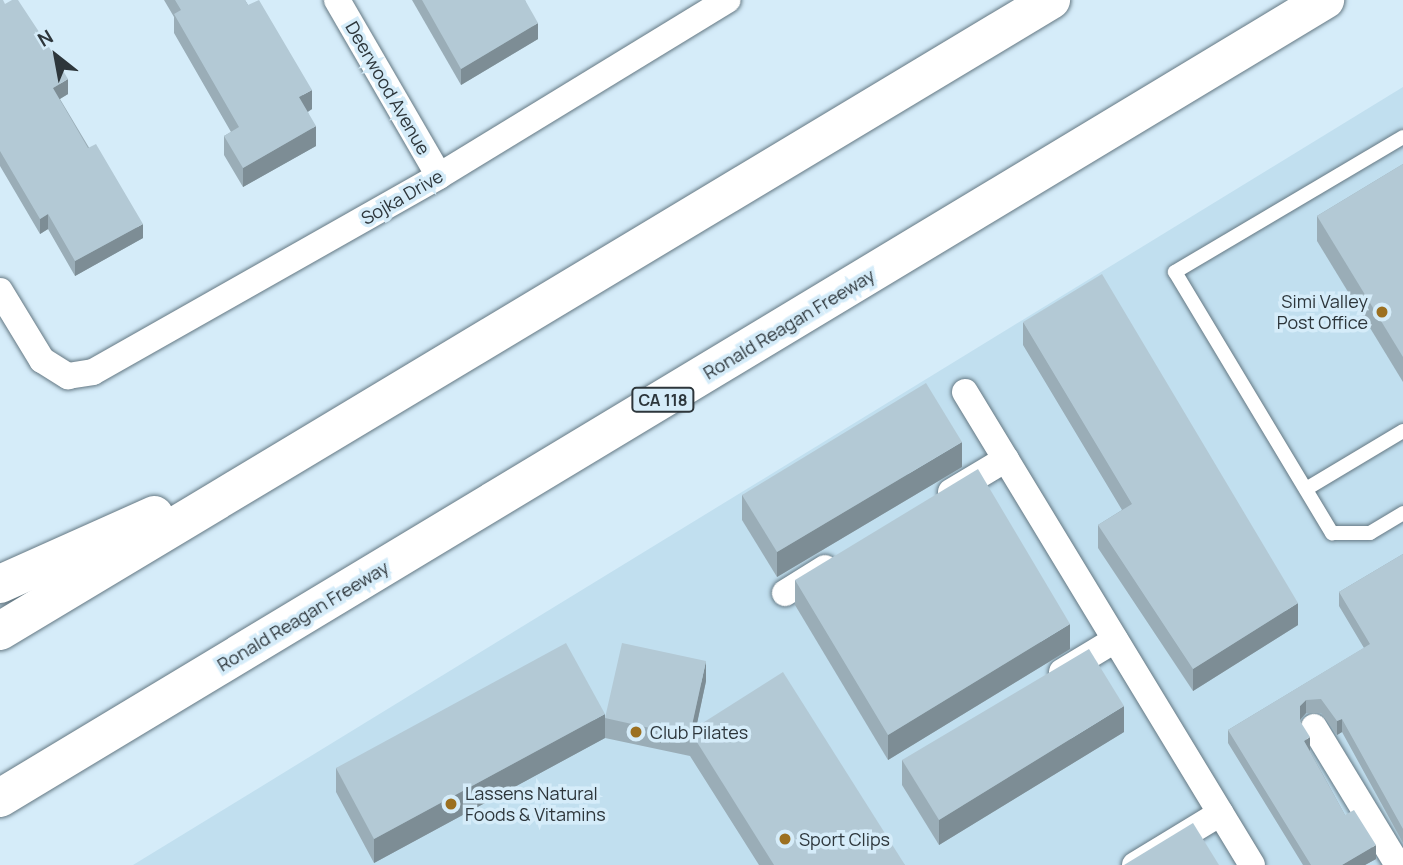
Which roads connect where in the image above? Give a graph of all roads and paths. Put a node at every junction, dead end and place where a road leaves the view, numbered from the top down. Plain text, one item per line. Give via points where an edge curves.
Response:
1 (337, 0) edge
2 (727, 0) edge
3 (1051, 0) edge
4 (1325, 0) edge
5 (1403, 137) edge
6 (439, 176) junction
7 (0, 291) edge
8 (965, 392) dead end
9 (1403, 431) edge
10 (300, 451) junction
11 (1006, 459) junction
12 (1306, 489) junction
13 (924, 508) edge
14 (1403, 513) edge
15 (843, 558) edge
16 (0, 584) edge
17 (785, 593) dead end
18 (0, 631) edge
19 (1115, 640) junction
20 (1042, 684) edge
21 (152, 706) junction
22 (1314, 727) dead end
23 (0, 798) edge
24 (1221, 813) junction
25 (0, 825) edge
26 (1135, 865) edge
27 (1252, 865) edge
28 (1398, 865) edge

1 - 6 street, Deerwood Avenue
2 - 6 street, Sojka Drive
3 - 10 highway
4 - 21 highway, Ronald Reagan Freeway / CA 118
5 - 12 lane via 1175,272
6 - 7 street, Sojka Drive via 93,372 68,376 42,360
8 - 11 street
9 - 12 lane
10 - 16 highway
10 - 18 highway
11 - 13 street
11 - 19 street
12 - 14 lane via 1332,533 1370,533
15 - 17 street
19 - 20 street
19 - 24 street
21 - 23 highway, Ronald Reagan Freeway / CA 118
21 - 25 highway
22 - 28 street
24 - 26 street
24 - 27 street

